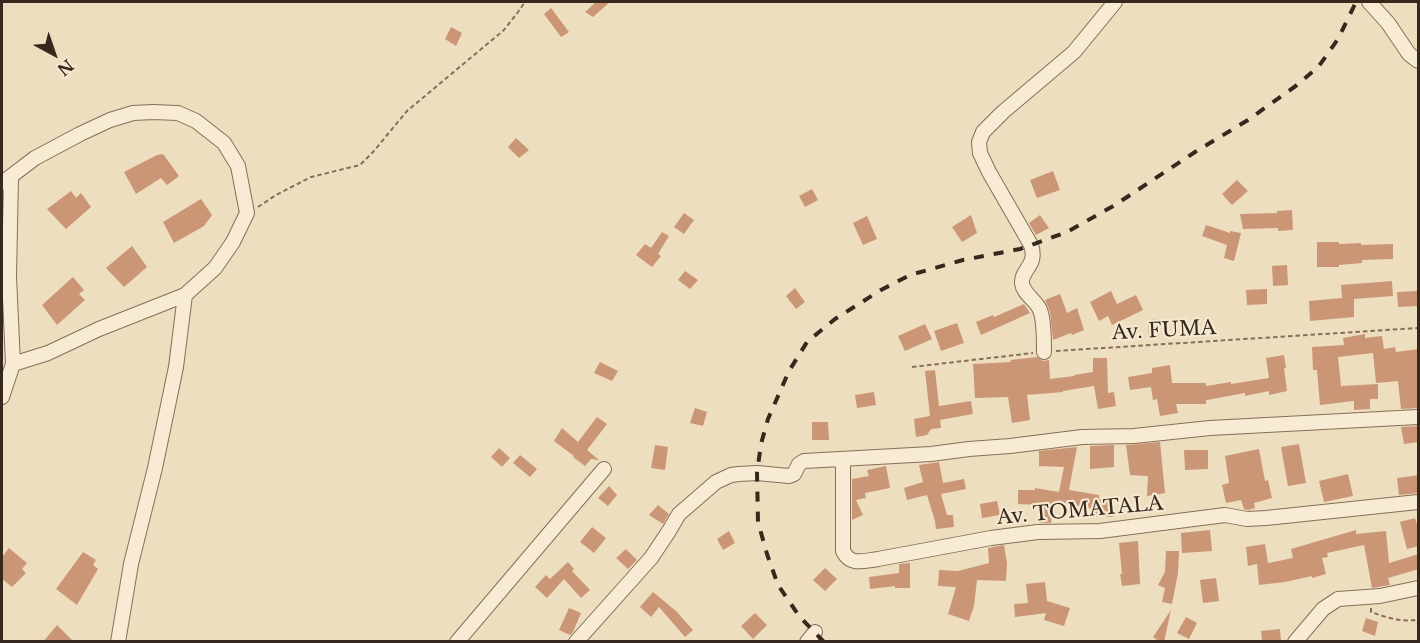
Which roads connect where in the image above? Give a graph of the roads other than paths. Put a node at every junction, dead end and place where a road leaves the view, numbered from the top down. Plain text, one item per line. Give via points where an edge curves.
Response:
1 (1115, 2) edge
2 (1369, 2) edge
3 (1419, 61) edge
4 (6, 180) edge
5 (185, 295) junction
6 (1044, 352) road end
7 (13, 363) junction
8 (2, 397) edge
9 (1419, 417) edge
10 (843, 459) junction
11 (604, 469) dead end
12 (1419, 502) edge
13 (1419, 588) edge
14 (117, 642) edge
15 (458, 642) edge
16 (576, 642) edge
17 (1295, 642) edge

1 - 6 street via 1074,52 1003,112 983,132 979,142 989,172 1034,253 1022,287 1040,310
2 - 3 street via 1409,54
4 - 5 street via 35,158 110,120 153,112 178,113 196,121 224,143 238,166 247,213 215,268
4 - 7 street
5 - 7 street via 48,353
5 - 14 street via 176,367
7 - 8 street
9 - 10 street via 1082,437 931,454
10 - 12 street, Av. TOMATALA via 843,551 851,561 1038,532 1100,531 1225,515 1266,518
10 - 16 street via 804,461 789,476 739,474 716,482 679,514 651,558
11 - 15 street
13 - 17 street via 1338,599 1323,609

